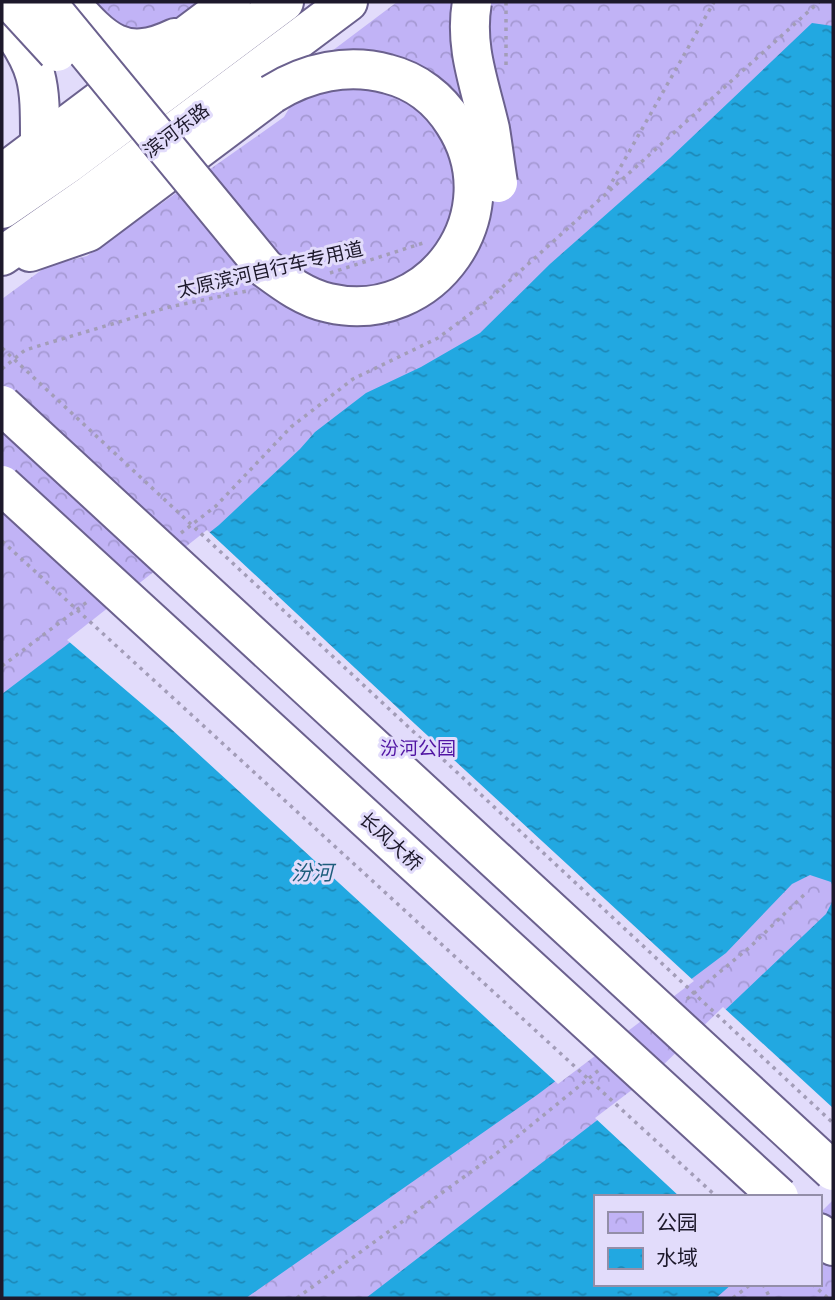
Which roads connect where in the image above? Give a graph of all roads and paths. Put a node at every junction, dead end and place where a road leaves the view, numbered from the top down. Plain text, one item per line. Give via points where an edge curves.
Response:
1 (11, 2) edge
2 (46, 2) edge
3 (69, 2) edge
4 (231, 2) edge
5 (284, 2) edge
6 (348, 2) edge
7 (472, 2) edge
8 (506, 2) edge
9 (714, 2) edge
10 (819, 2) edge
11 (2, 17) edge
12 (194, 31) junction
13 (506, 70) dead end
14 (40, 145) junction
15 (2, 174) edge
16 (606, 194) junction
17 (2, 209) edge
18 (426, 242) dead end
19 (2, 256) edge
20 (2, 262) edge
21 (321, 276) dead end
22 (258, 289) dead end
23 (2, 348) edge
24 (2, 369) edge
25 (2, 405) edge
26 (2, 485) edge
27 (173, 538) dead end
28 (2, 541) edge
29 (96, 595) dead end
30 (2, 666) edge
31 (805, 894) dead end
32 (677, 1007) dead end
33 (603, 1067) dead end
34 (833, 1123) edge
35 (833, 1171) edge
36 (715, 1195) edge
37 (777, 1195) edge
38 (748, 1286) edge
39 (814, 1286) edge
40 (297, 1298) edge
41 (733, 1298) edge
42 (828, 1298) edge

1 - 7 highway, bridge via 252,284 288,313 323,326 355,330 403,321 439,303 464,280 491,231 498,187 472,64
2 - 20 highway, bridge via 265,268 299,292 355,306 404,296 447,264 469,224 473,203 470,156 446,110 400,77 351,68 310,75 272,94 88,232
3 - 12 highway via 107,39 131,50 156,47
4 - 12 highway
5 - 17 highway, 滨河东路
6 - 19 highway, 滨河东路
8 - 13 path
9 - 16 path
10 - 16 path
11 - 14 highway via 34,65 40,90
12 - 14 highway
14 - 15 highway
16 - 27 path via 486,302 438,338 353,379 291,427 216,506
18 - 21 path, 太原滨河自行车专用道
22 - 24 path, 太原滨河自行车专用道 via 169,307 25,350
23 - 34 path, bridge
25 - 35 highway, bridge
26 - 37 highway, 长风大桥, bridge
28 - 36 path, bridge
29 - 30 path
31 - 32 path
33 - 40 path via 497,1153
38 - 41 path
39 - 42 path

